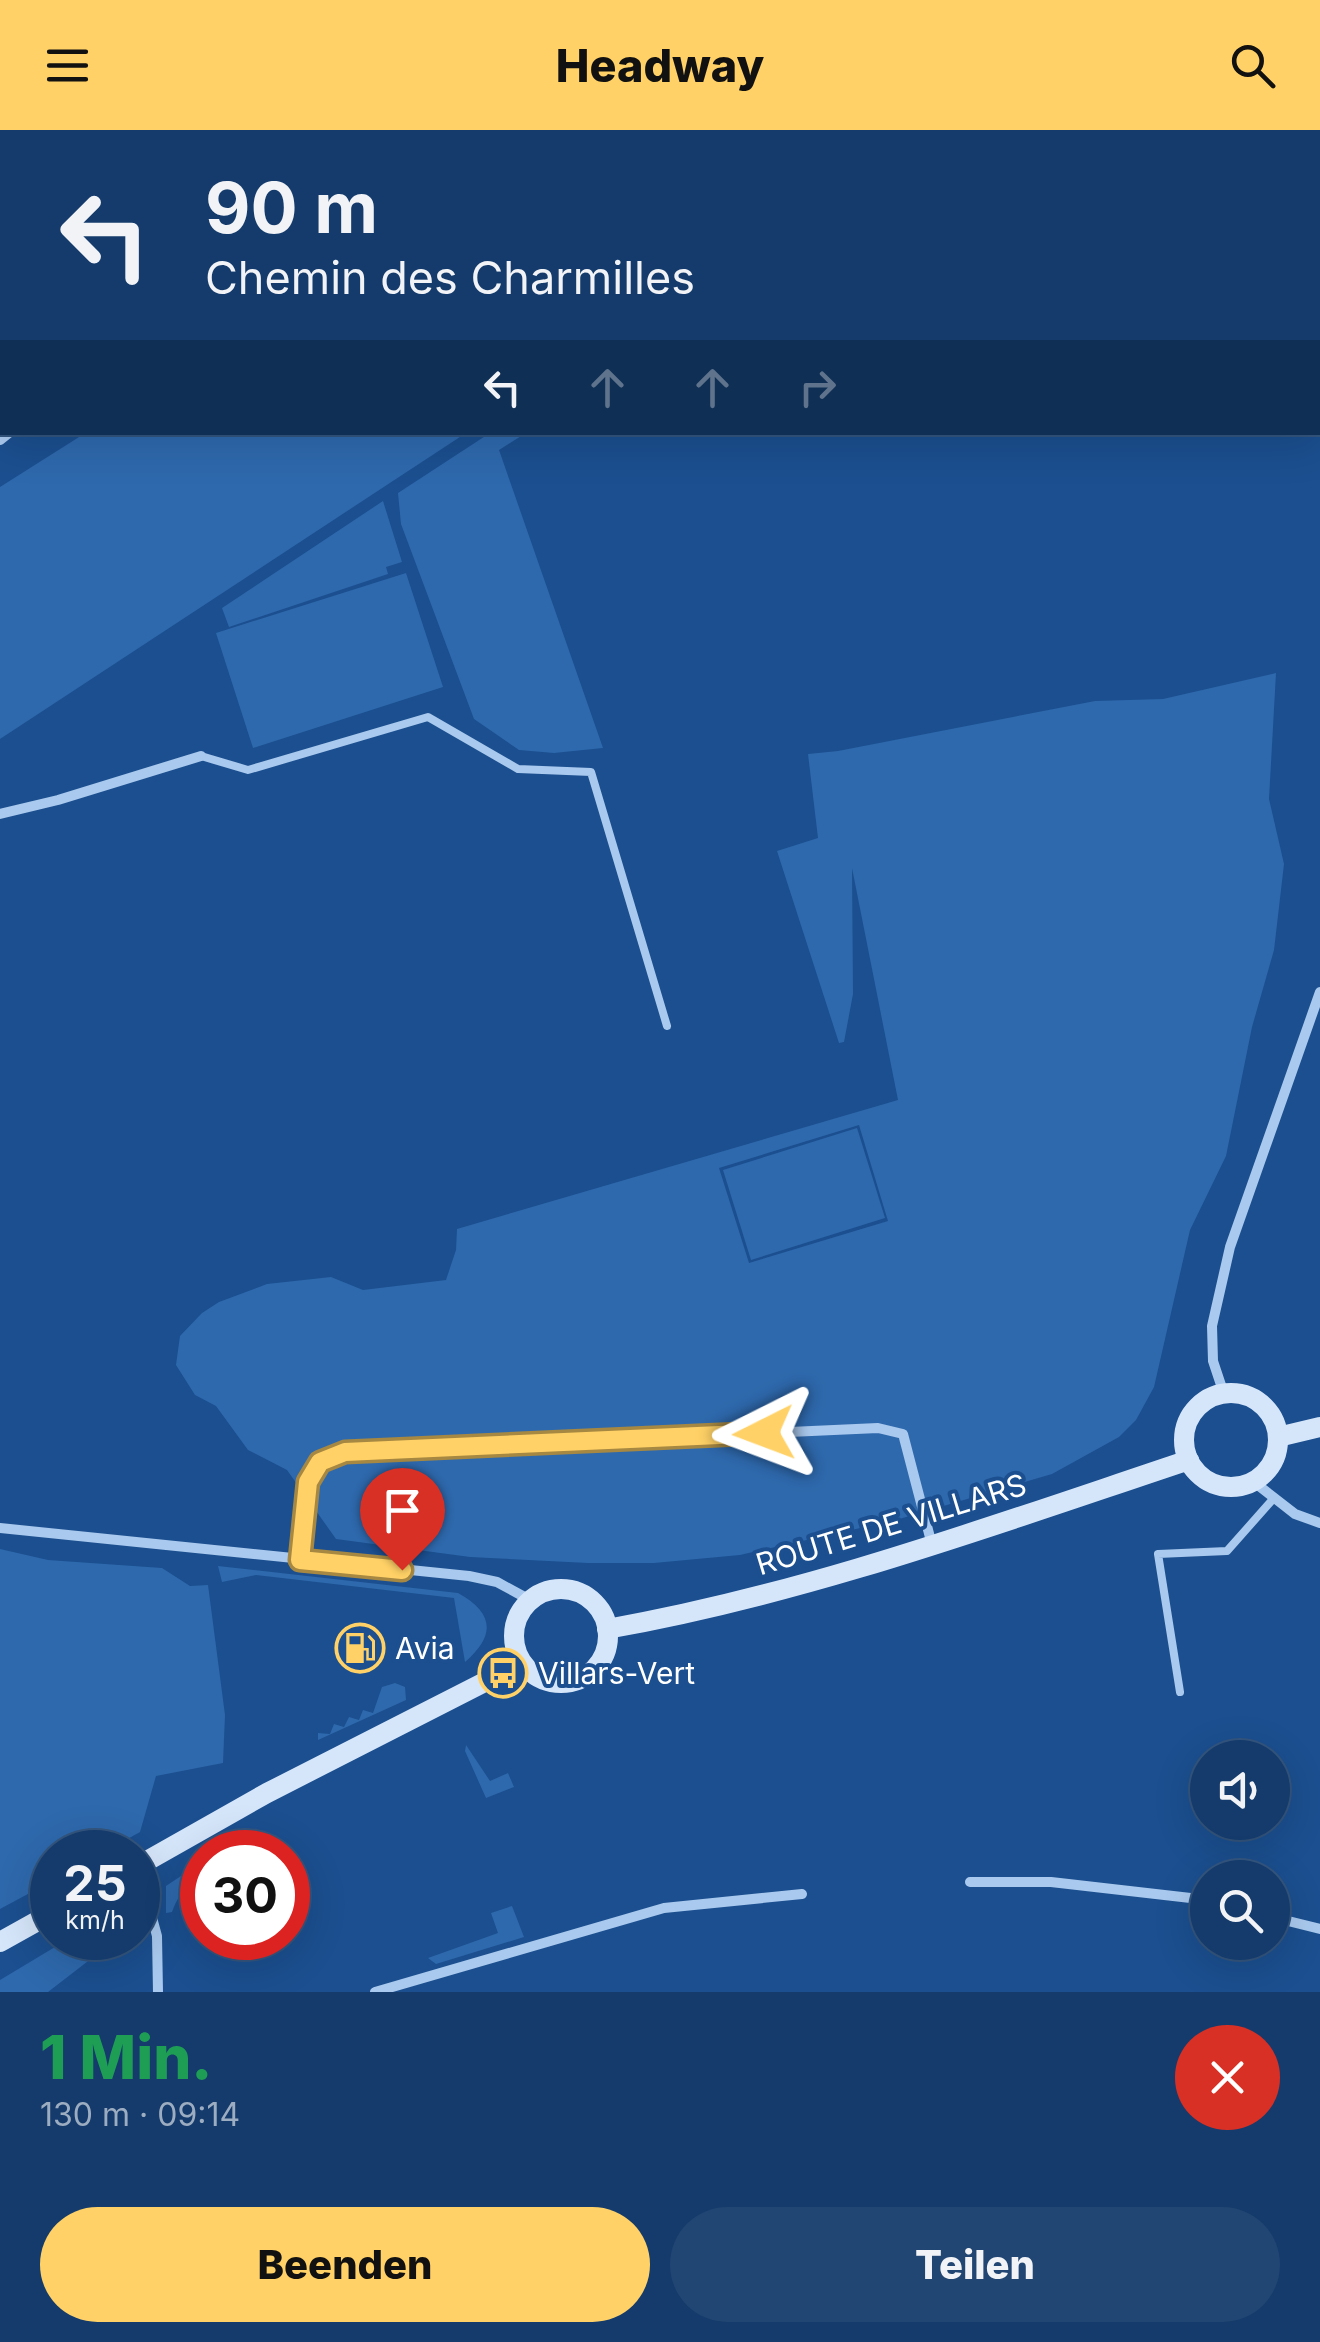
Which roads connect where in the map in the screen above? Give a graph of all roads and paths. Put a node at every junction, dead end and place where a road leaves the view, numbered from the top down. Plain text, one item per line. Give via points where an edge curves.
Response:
1 (200, 756) joint
2 (0, 814) edge
3 (1320, 992) edge
4 (667, 1026) dead end
5 (1224, 1394) junction
6 (1320, 1427) edge
7 (1278, 1437) junction
8 (1189, 1460) junction
9 (1254, 1482) junction
10 (1274, 1498) junction
11 (1320, 1522) edge
12 (0, 1528) edge
13 (933, 1546) junction
14 (300, 1560) junction
15 (530, 1600) junction
16 (607, 1629) junction
17 (522, 1663) junction
18 (1180, 1692) dead end
19 (160, 1853) edge
20 (970, 1882) dead end
21 (802, 1894) dead end
22 (1190, 1898) edge
23 (1290, 1922) edge
24 (30, 1925) edge
25 (1320, 1930) edge
26 (0, 1942) edge
27 (157, 1960) edge
28 (158, 1992) edge
29 (375, 1992) edge

1 - 2 street
1 - 4 lane via 248,770 428,717 518,769 591,772
3 - 5 street via 1230,1247 1212,1326 1213,1361
5 - 7 main road via 1254,1400
5 - 8 main road via 1190,1418 1184,1440
6 - 7 main road
7 - 9 main road via 1272,1463
8 - 9 main road via 1216,1485
8 - 13 main road, ROUTE DE VILLARS
9 - 10 street
10 - 11 street
10 - 18 lane via 1227,1551 1158,1554
12 - 14 street
13 - 14 street via 903,1434 878,1428 345,1452 320,1462 308,1482
13 - 16 main road, ROUTE DE VILLARS via 759,1597
14 - 15 street via 469,1576 498,1582
15 - 16 main road via 561,1589 577,1592 602,1613
15 - 17 main road via 514,1637
16 - 17 main road via 602,1660 578,1680 547,1681
17 - 19 main road
20 - 22 street via 1051,1882
21 - 29 street via 664,1908
23 - 25 street
24 - 26 main road
27 - 28 street

